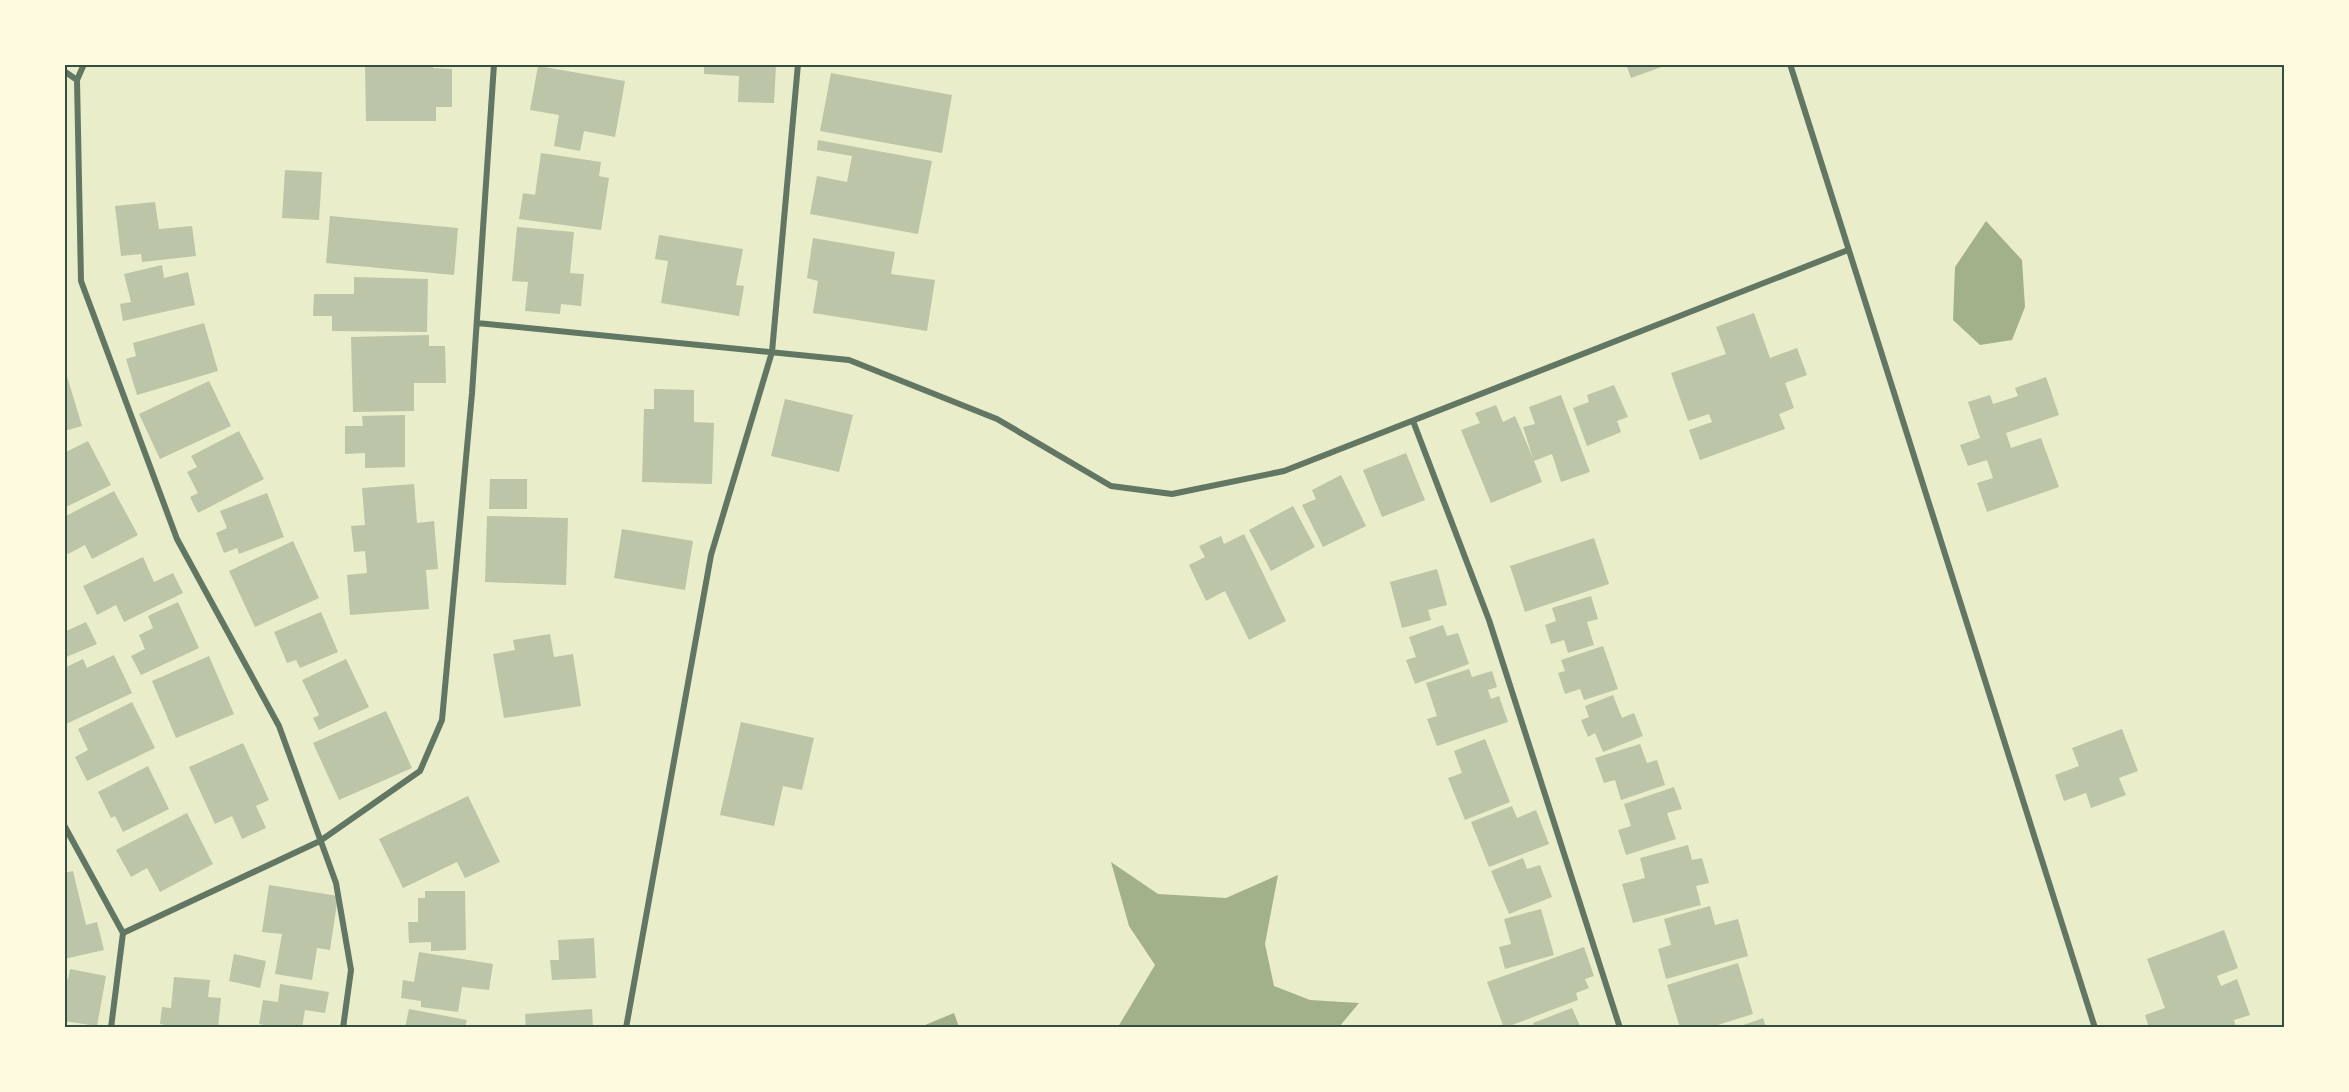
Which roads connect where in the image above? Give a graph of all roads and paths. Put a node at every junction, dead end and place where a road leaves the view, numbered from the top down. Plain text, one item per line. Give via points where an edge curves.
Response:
1 (84, 64) edge
2 (494, 64) edge
3 (798, 64) edge
4 (1790, 64) edge
5 (64, 70) edge
6 (77, 80) junction
7 (1848, 250) junction
8 (477, 324) junction
9 (772, 352) junction
10 (1413, 421) junction
11 (64, 825) edge
12 (320, 841) junction
13 (123, 933) junction
14 (111, 1028) edge
15 (343, 1028) edge
16 (626, 1028) edge
17 (1620, 1028) edge
18 (2095, 1028) edge

1 - 6 street
2 - 8 street
3 - 9 street
4 - 7 street
5 - 6 street
6 - 12 street via 81,281 177,539 279,726
7 - 10 street
7 - 18 street
8 - 9 street
8 - 12 street via 442,720 420,771
9 - 10 street via 849,360 997,419 1112,486 1172,494 1284,471
9 - 16 street via 711,555
10 - 17 street via 1489,620
11 - 13 street
12 - 13 street
12 - 15 street via 336,884 351,970
13 - 14 street

